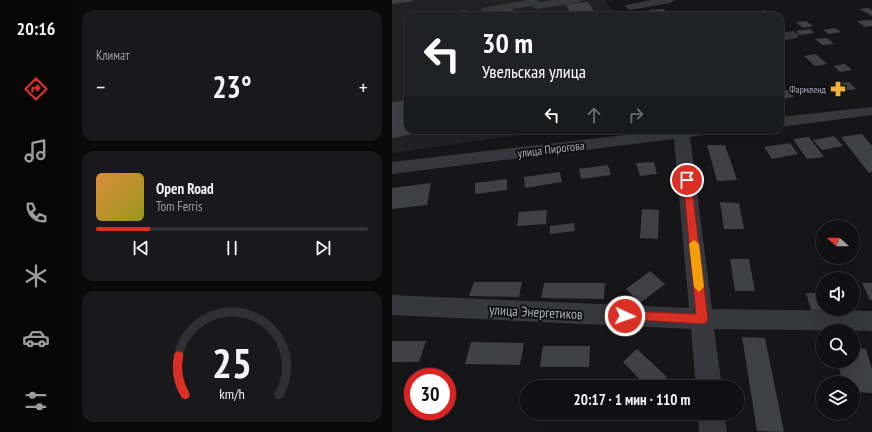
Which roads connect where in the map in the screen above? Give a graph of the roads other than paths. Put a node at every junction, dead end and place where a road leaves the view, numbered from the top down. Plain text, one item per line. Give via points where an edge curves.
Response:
1 (578, 0) edge
2 (670, 0) edge
3 (536, 6) edge
4 (629, 8) edge
5 (487, 12) edge
6 (792, 35) dead end
7 (784, 36) edge
8 (872, 111) edge
9 (784, 122) edge
10 (665, 134) edge
11 (681, 134) edge
12 (392, 168) edge
13 (392, 305) edge
14 (702, 319) junction
15 (872, 322) edge
16 (708, 380) edge
17 (712, 420) edge
18 (713, 432) edge

1 - 3 street
2 - 4 street
3 - 5 street via 487,10
6 - 7 street
8 - 9 street
10 - 12 street, улица Пирогова
11 - 14 street
13 - 14 street, улица Энергетиков
14 - 15 street, улица Энергетиков
14 - 16 street
17 - 18 street

